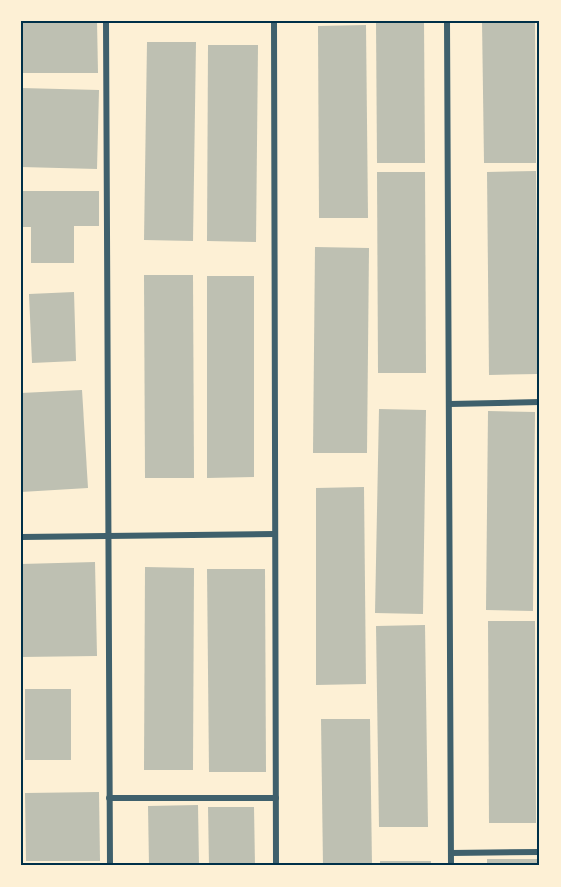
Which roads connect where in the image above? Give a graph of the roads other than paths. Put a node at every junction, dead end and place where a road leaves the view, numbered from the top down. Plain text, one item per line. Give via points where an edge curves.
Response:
1 (106, 21) edge
2 (274, 21) edge
3 (447, 21) edge
4 (540, 402) edge
5 (450, 404) junction
6 (275, 534) junction
7 (109, 536) junction
8 (21, 537) edge
9 (109, 798) junction
10 (276, 798) junction
11 (540, 852) edge
12 (451, 853) junction
13 (110, 866) edge
14 (276, 866) edge
15 (451, 866) edge

1 - 7 street
2 - 6 street
3 - 5 street
4 - 5 street
5 - 12 street
6 - 7 street
6 - 10 street
7 - 8 street
7 - 9 street
9 - 10 street
9 - 13 street
10 - 14 street
11 - 12 street
12 - 15 street

